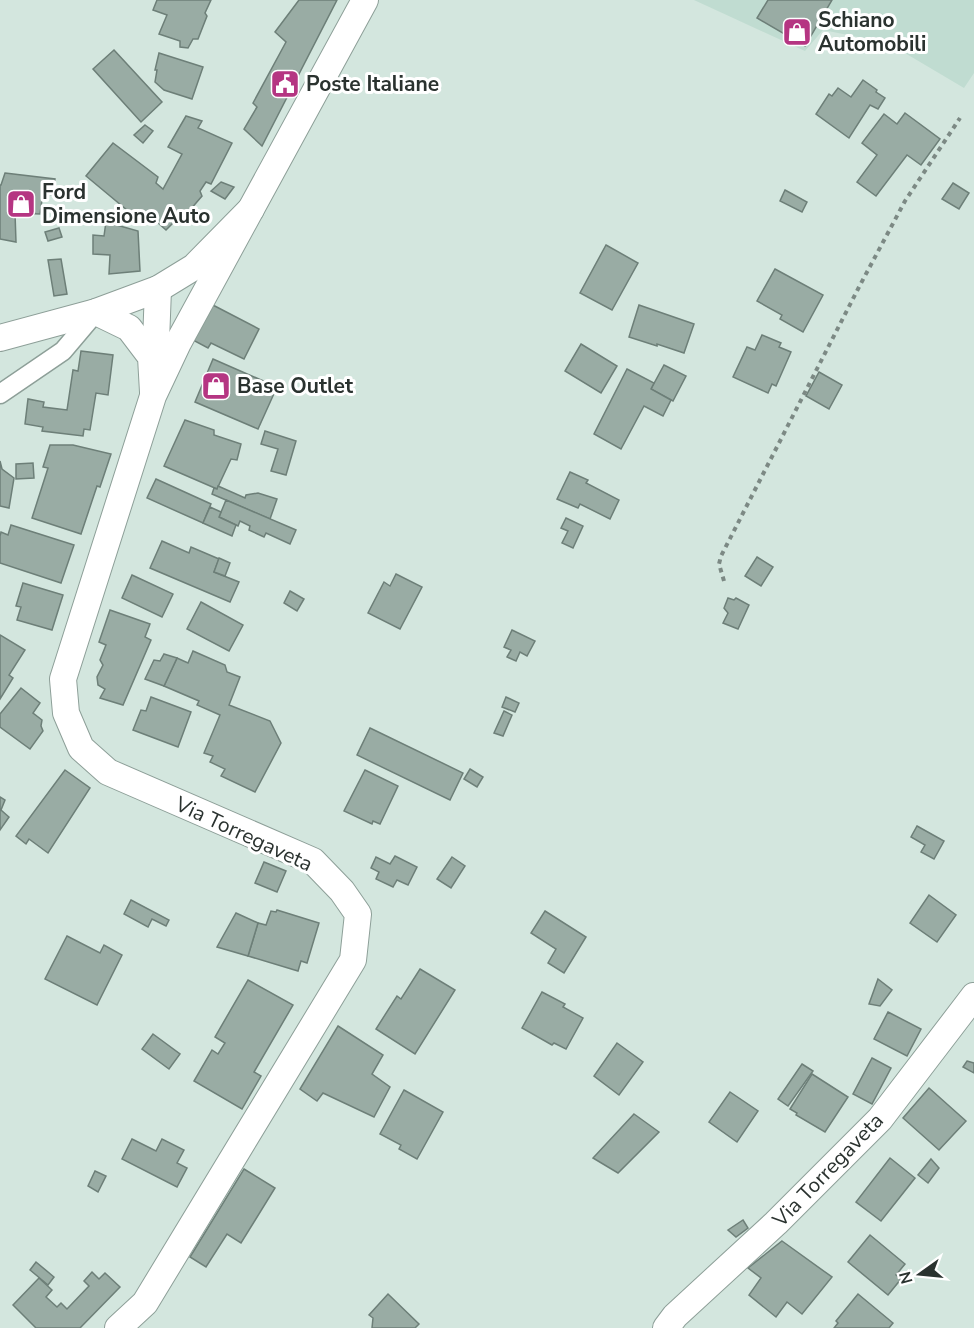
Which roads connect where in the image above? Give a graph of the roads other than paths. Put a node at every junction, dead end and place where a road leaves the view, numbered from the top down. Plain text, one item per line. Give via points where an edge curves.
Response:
1 (365, 0) edge
2 (252, 209) junction
3 (158, 289) junction
4 (96, 312) junction
5 (0, 338) edge
6 (178, 343) junction
7 (0, 394) edge
8 (153, 396) junction
9 (974, 996) edge
10 (118, 1328) edge
11 (666, 1328) edge

1 - 2 street, Via Torregaveta
2 - 3 street via 194,267
2 - 6 street, Via Torregaveta
3 - 4 street
3 - 6 street, Via Torregaveta via 174,299 179,318
3 - 8 street, Via Torregaveta
4 - 5 street
4 - 7 street via 63,351
4 - 8 street via 129,328 151,357
6 - 8 street, Via Torregaveta
8 - 10 street, Via Torregaveta via 63,680 66,713 81,748 108,772 313,861 358,914 352,960 145,1303
9 - 11 street, Via Torregaveta via 880,1119

